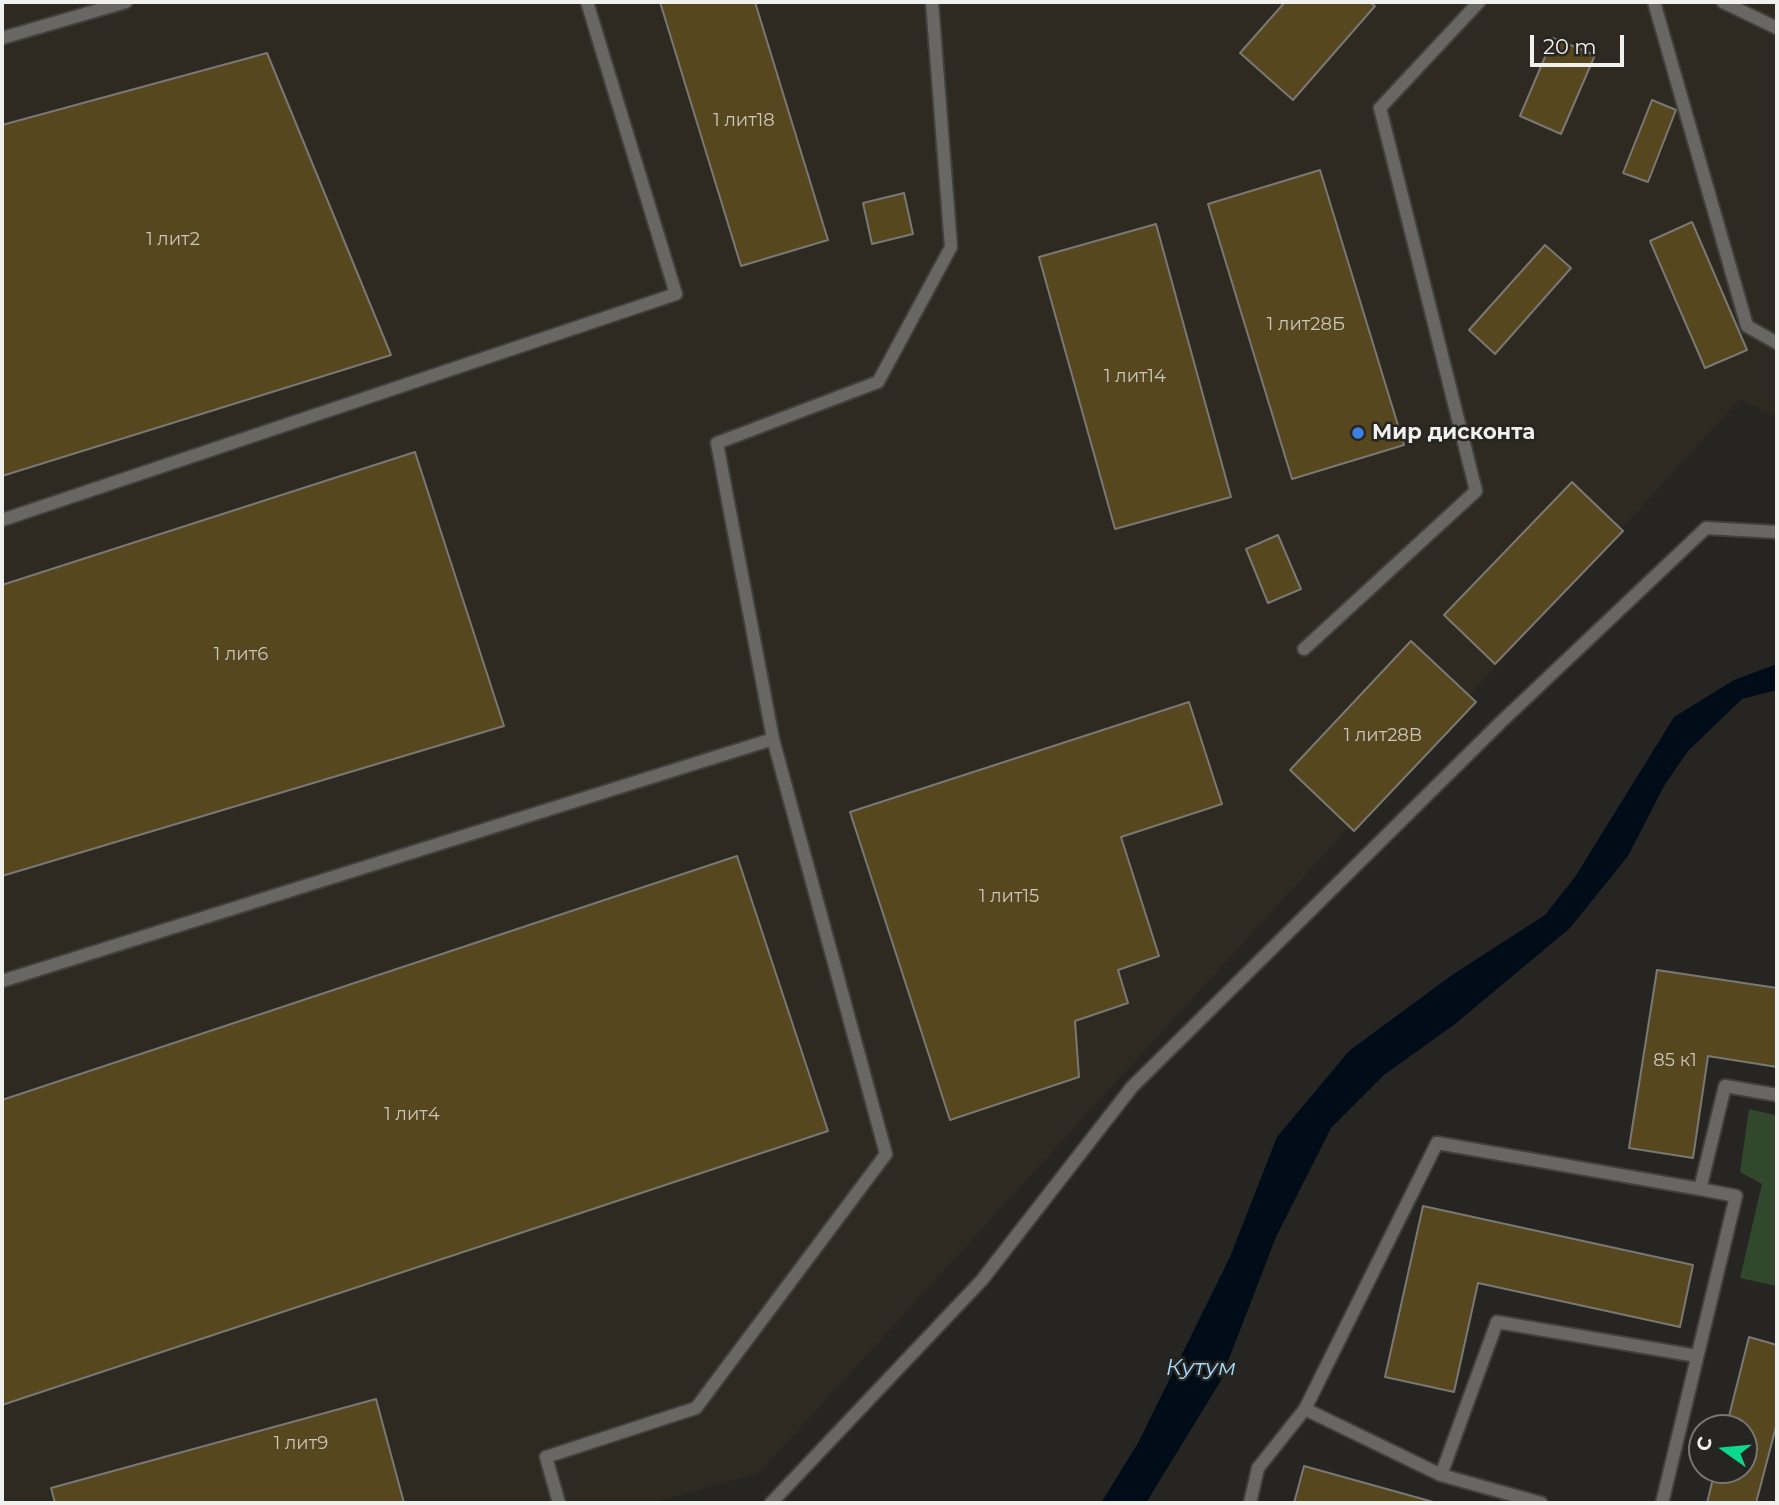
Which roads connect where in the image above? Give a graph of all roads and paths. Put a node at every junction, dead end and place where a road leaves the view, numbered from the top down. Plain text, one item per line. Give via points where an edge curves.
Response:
1 (126, 2) edge
2 (587, 2) edge
3 (932, 2) edge
4 (1479, 2) edge
5 (1654, 2) edge
6 (1723, 2) edge
7 (1777, 28) edge
8 (2, 38) edge
9 (1777, 343) edge
10 (2, 520) edge
11 (1777, 532) edge
12 (1304, 649) dead end
13 (773, 739) junction
14 (2, 981) edge
15 (1777, 1095) edge
16 (1700, 1189) junction
17 (1697, 1356) junction
18 (1305, 1409) junction
19 (1441, 1475) junction
20 (559, 1503) edge
21 (771, 1503) edge
22 (1250, 1503) edge
23 (1541, 1503) edge
24 (1662, 1503) edge

1 - 8 lane
2 - 10 lane via 676,294
3 - 13 lane via 951,247 878,382 717,443
4 - 12 lane via 1380,108 1476,491
5 - 9 lane via 1747,326
6 - 7 lane
11 - 21 lane via 1706,528 1501,722 1132,1087 982,1280
13 - 14 lane
13 - 20 lane via 886,1154 696,1408 546,1457
15 - 16 lane via 1725,1086
16 - 17 lane via 1735,1196
16 - 18 lane via 1437,1143
17 - 19 lane via 1497,1322
17 - 24 lane
18 - 19 lane
18 - 22 lane via 1258,1468
19 - 23 lane

